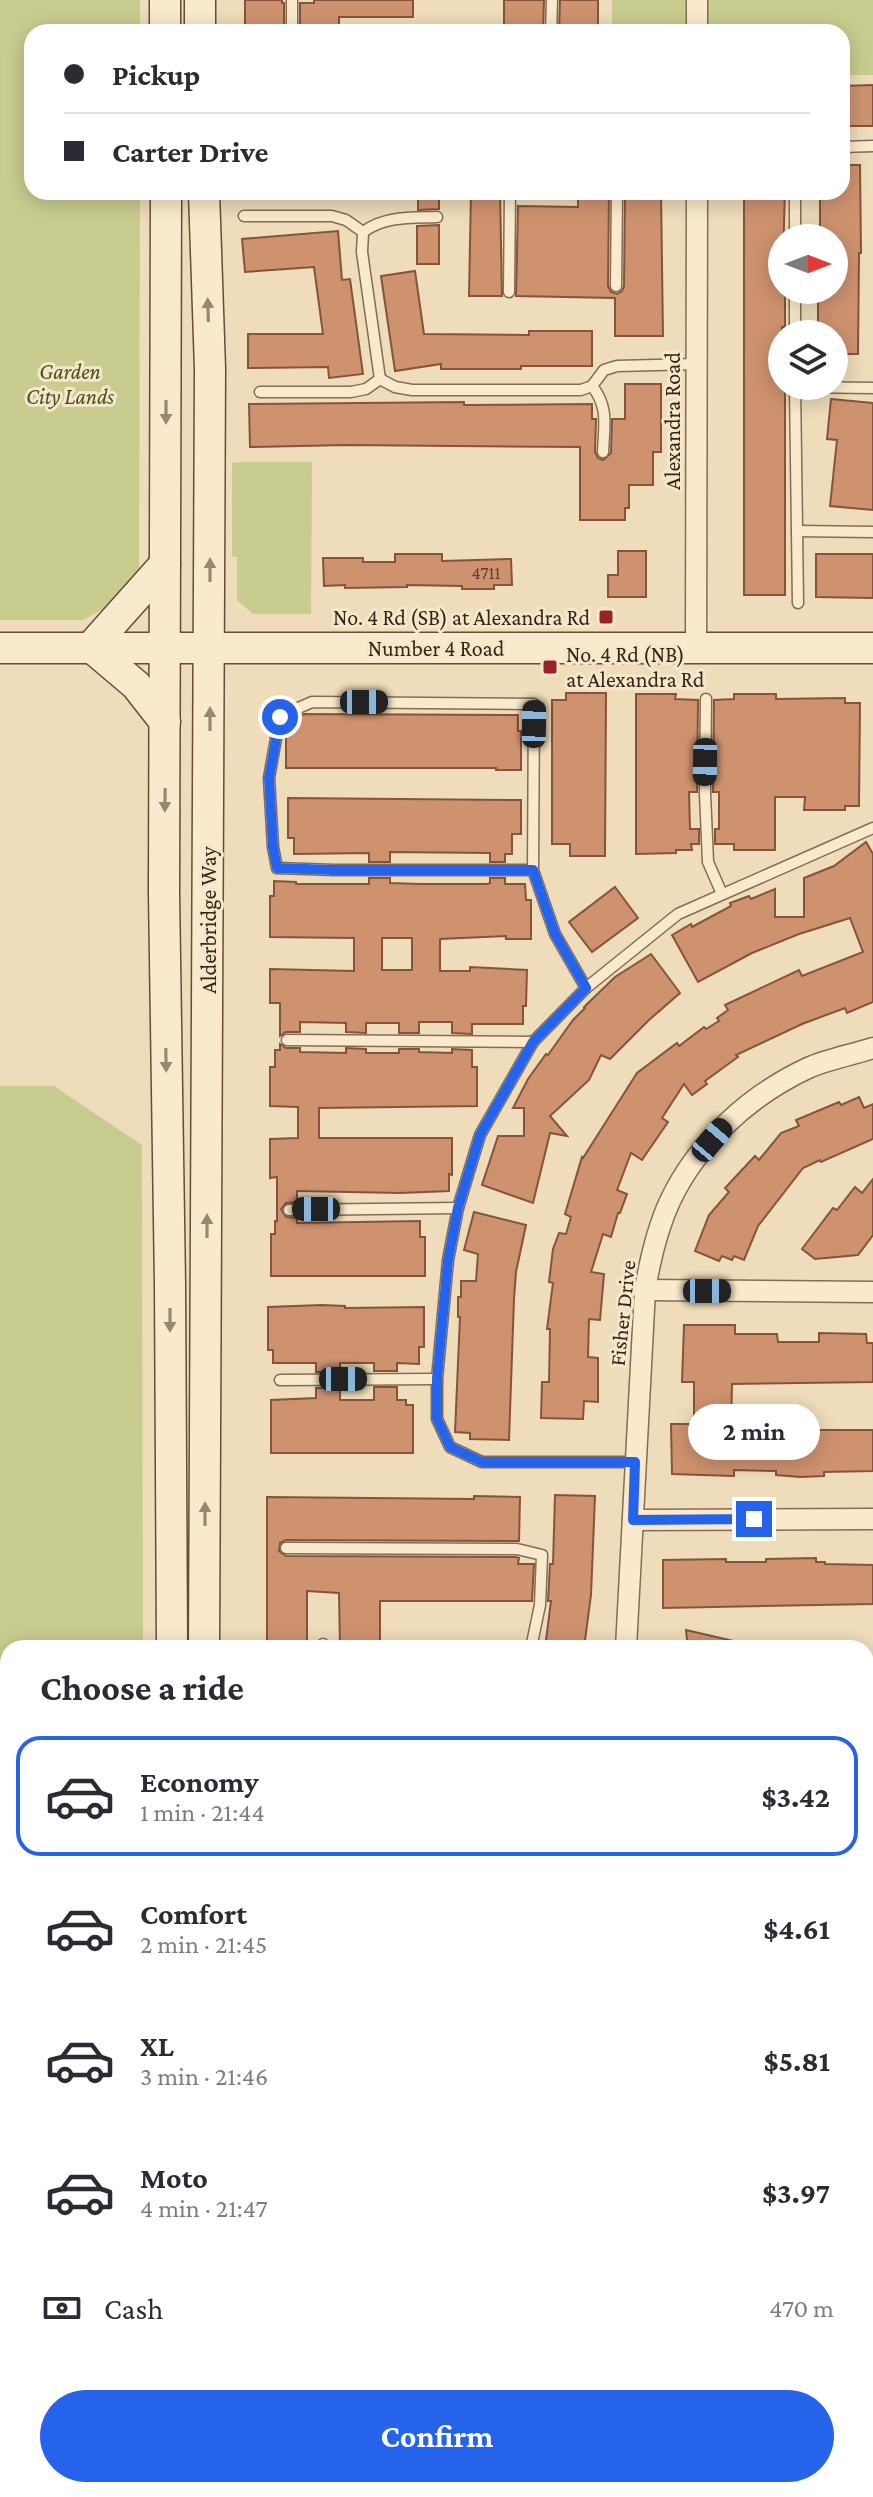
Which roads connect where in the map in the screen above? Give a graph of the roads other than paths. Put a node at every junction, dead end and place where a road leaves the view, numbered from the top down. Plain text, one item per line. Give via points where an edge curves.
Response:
1 (165, 0) edge
2 (200, 0) edge
3 (292, 0) edge
4 (552, 0) edge
5 (697, 0) edge
6 (165, 24) edge
7 (200, 24) edge
8 (292, 24) edge
9 (551, 24) edge
10 (697, 24) edge
11 (873, 146) edge
12 (850, 147) edge
13 (166, 200) edge
14 (204, 200) edge
15 (510, 200) edge
16 (617, 200) edge
17 (697, 200) edge
18 (795, 200) edge
19 (244, 216) dead end
20 (437, 217) dead end
21 (795, 224) edge
22 (363, 232) junction
23 (616, 286) dead end
24 (509, 292) dead end
25 (696, 364) junction
26 (380, 379) junction
27 (592, 386) junction
28 (848, 388) edge
29 (873, 388) edge
30 (260, 392) dead end
31 (795, 400) edge
32 (603, 452) dead end
33 (797, 531) junction
34 (873, 532) edge
35 (165, 564) junction
36 (798, 603) dead end
37 (91, 647) junction
38 (0, 648) edge
39 (165, 648) junction
40 (210, 648) junction
41 (873, 648) edge
42 (696, 649) junction
43 (706, 699) dead end
44 (165, 722) junction
45 (873, 828) edge
46 (533, 870) junction
47 (722, 894) junction
48 (586, 988) junction
49 (287, 1040) dead end
50 (533, 1042) junction
51 (873, 1048) edge
52 (458, 1208) junction
53 (289, 1210) dead end
54 (645, 1290) junction
55 (873, 1292) edge
56 (437, 1379) junction
57 (280, 1380) dead end
58 (635, 1462) junction
59 (171, 1466) junction
60 (873, 1519) edge
61 (633, 1520) junction
62 (286, 1548) dead end
63 (172, 1640) edge
64 (189, 1640) edge
65 (204, 1640) edge
66 (533, 1640) edge
67 (626, 1640) edge

1 - 6 main road
2 - 7 main road
3 - 8 lane
4 - 9 lane
5 - 10 street
11 - 12 lane
13 -> 35 main road, Alderbridge Way
40 -> 14 main road, Alderbridge Way
15 - 24 lane
16 - 23 lane
17 - 25 street, Alexandra Road
18 - 21 lane
19 - 22 lane via 332,216
20 - 22 lane via 392,219
22 - 26 lane
25 - 27 lane via 617,366 604,370
25 - 42 street, Alexandra Road
26 - 27 lane via 412,390
26 - 30 lane via 351,392
27 - 32 lane via 604,408
28 - 29 lane
31 - 33 lane
33 - 34 lane
33 - 36 lane
35 - 37 main road
35 - 39 main road, Alderbridge Way
37 - 38 main road, Number 4 Road
37 - 39 main road, Number 4 Road
37 - 44 main road via 136,685
39 - 40 main road, Number 4 Road
39 - 44 main road, Alderbridge Way
40 - 42 main road, Number 4 Road
65 -> 40 main road, Alderbridge Way
41 - 42 main road, Number 4 Road
43 - 47 lane via 708,862
44 -> 59 main road, Alderbridge Way
45 - 47 lane
46 - 46 lane via 534,704 312,702 280,716 269,778 277,868
46 - 48 lane via 555,934
47 - 48 lane via 678,914
48 - 50 lane
49 - 50 lane
50 - 52 lane via 480,1135
51 - 54 street, Fisher Drive via 791,1077 726,1123 670,1200
52 - 53 lane
52 - 56 lane
54 - 55 street
54 - 58 street, Fisher Drive
56 - 57 lane
56 - 58 lane via 437,1419 450,1447 482,1462
58 - 61 street, Fisher Drive
59 - 63 main road, Alderbridge Way
59 - 64 main road via 188,1562
60 - 61 street
61 - 67 street, Fisher Drive
62 - 66 lane via 517,1549 542,1555

